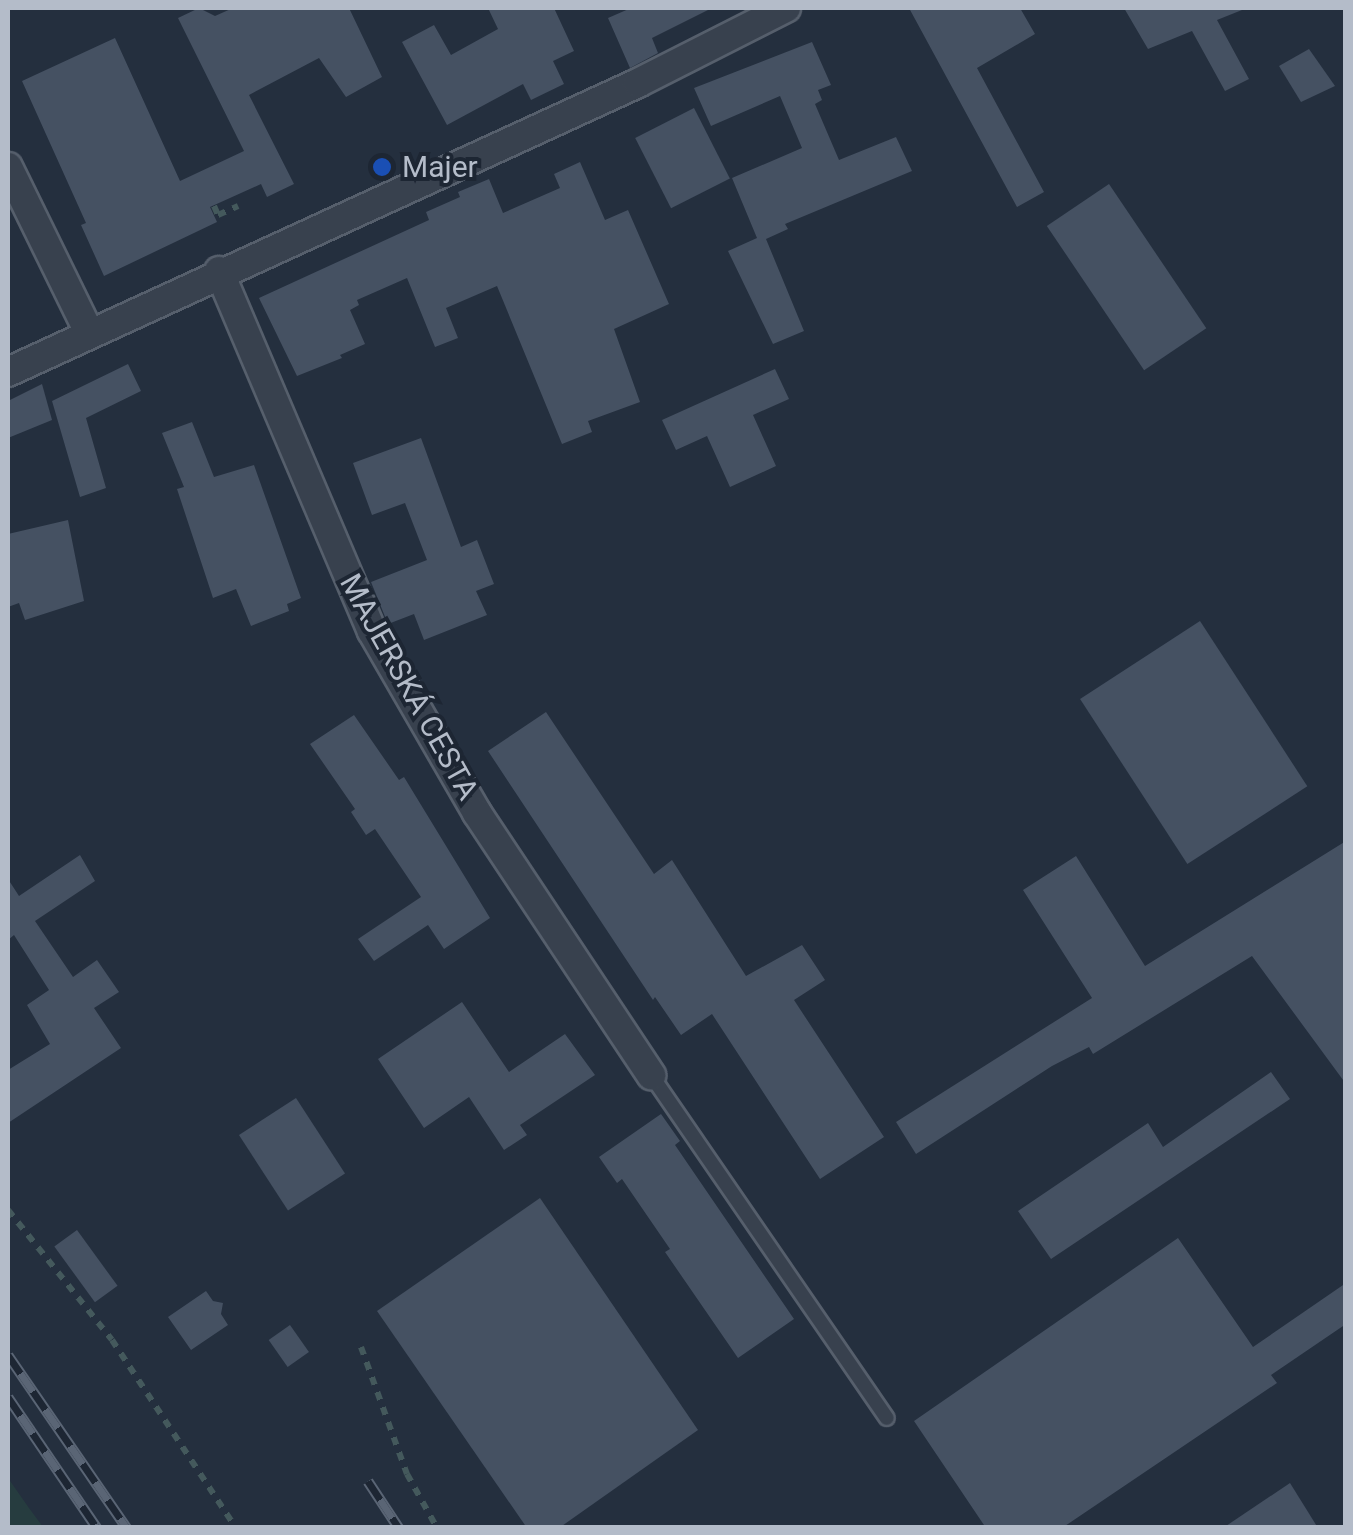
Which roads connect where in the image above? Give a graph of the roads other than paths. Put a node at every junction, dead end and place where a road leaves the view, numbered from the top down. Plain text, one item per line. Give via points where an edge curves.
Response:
1 (786, 8) edge
2 (8, 167) edge
3 (220, 271) junction
4 (89, 332) junction
5 (8, 372) edge
6 (651, 1075) joint
7 (887, 1418) dead end

1 - 3 street via 638,84
2 - 4 street
3 - 4 street
3 - 6 street, MAJERSKÁ CESTA via 381,648 477,813
4 - 5 street
6 - 7 lane

